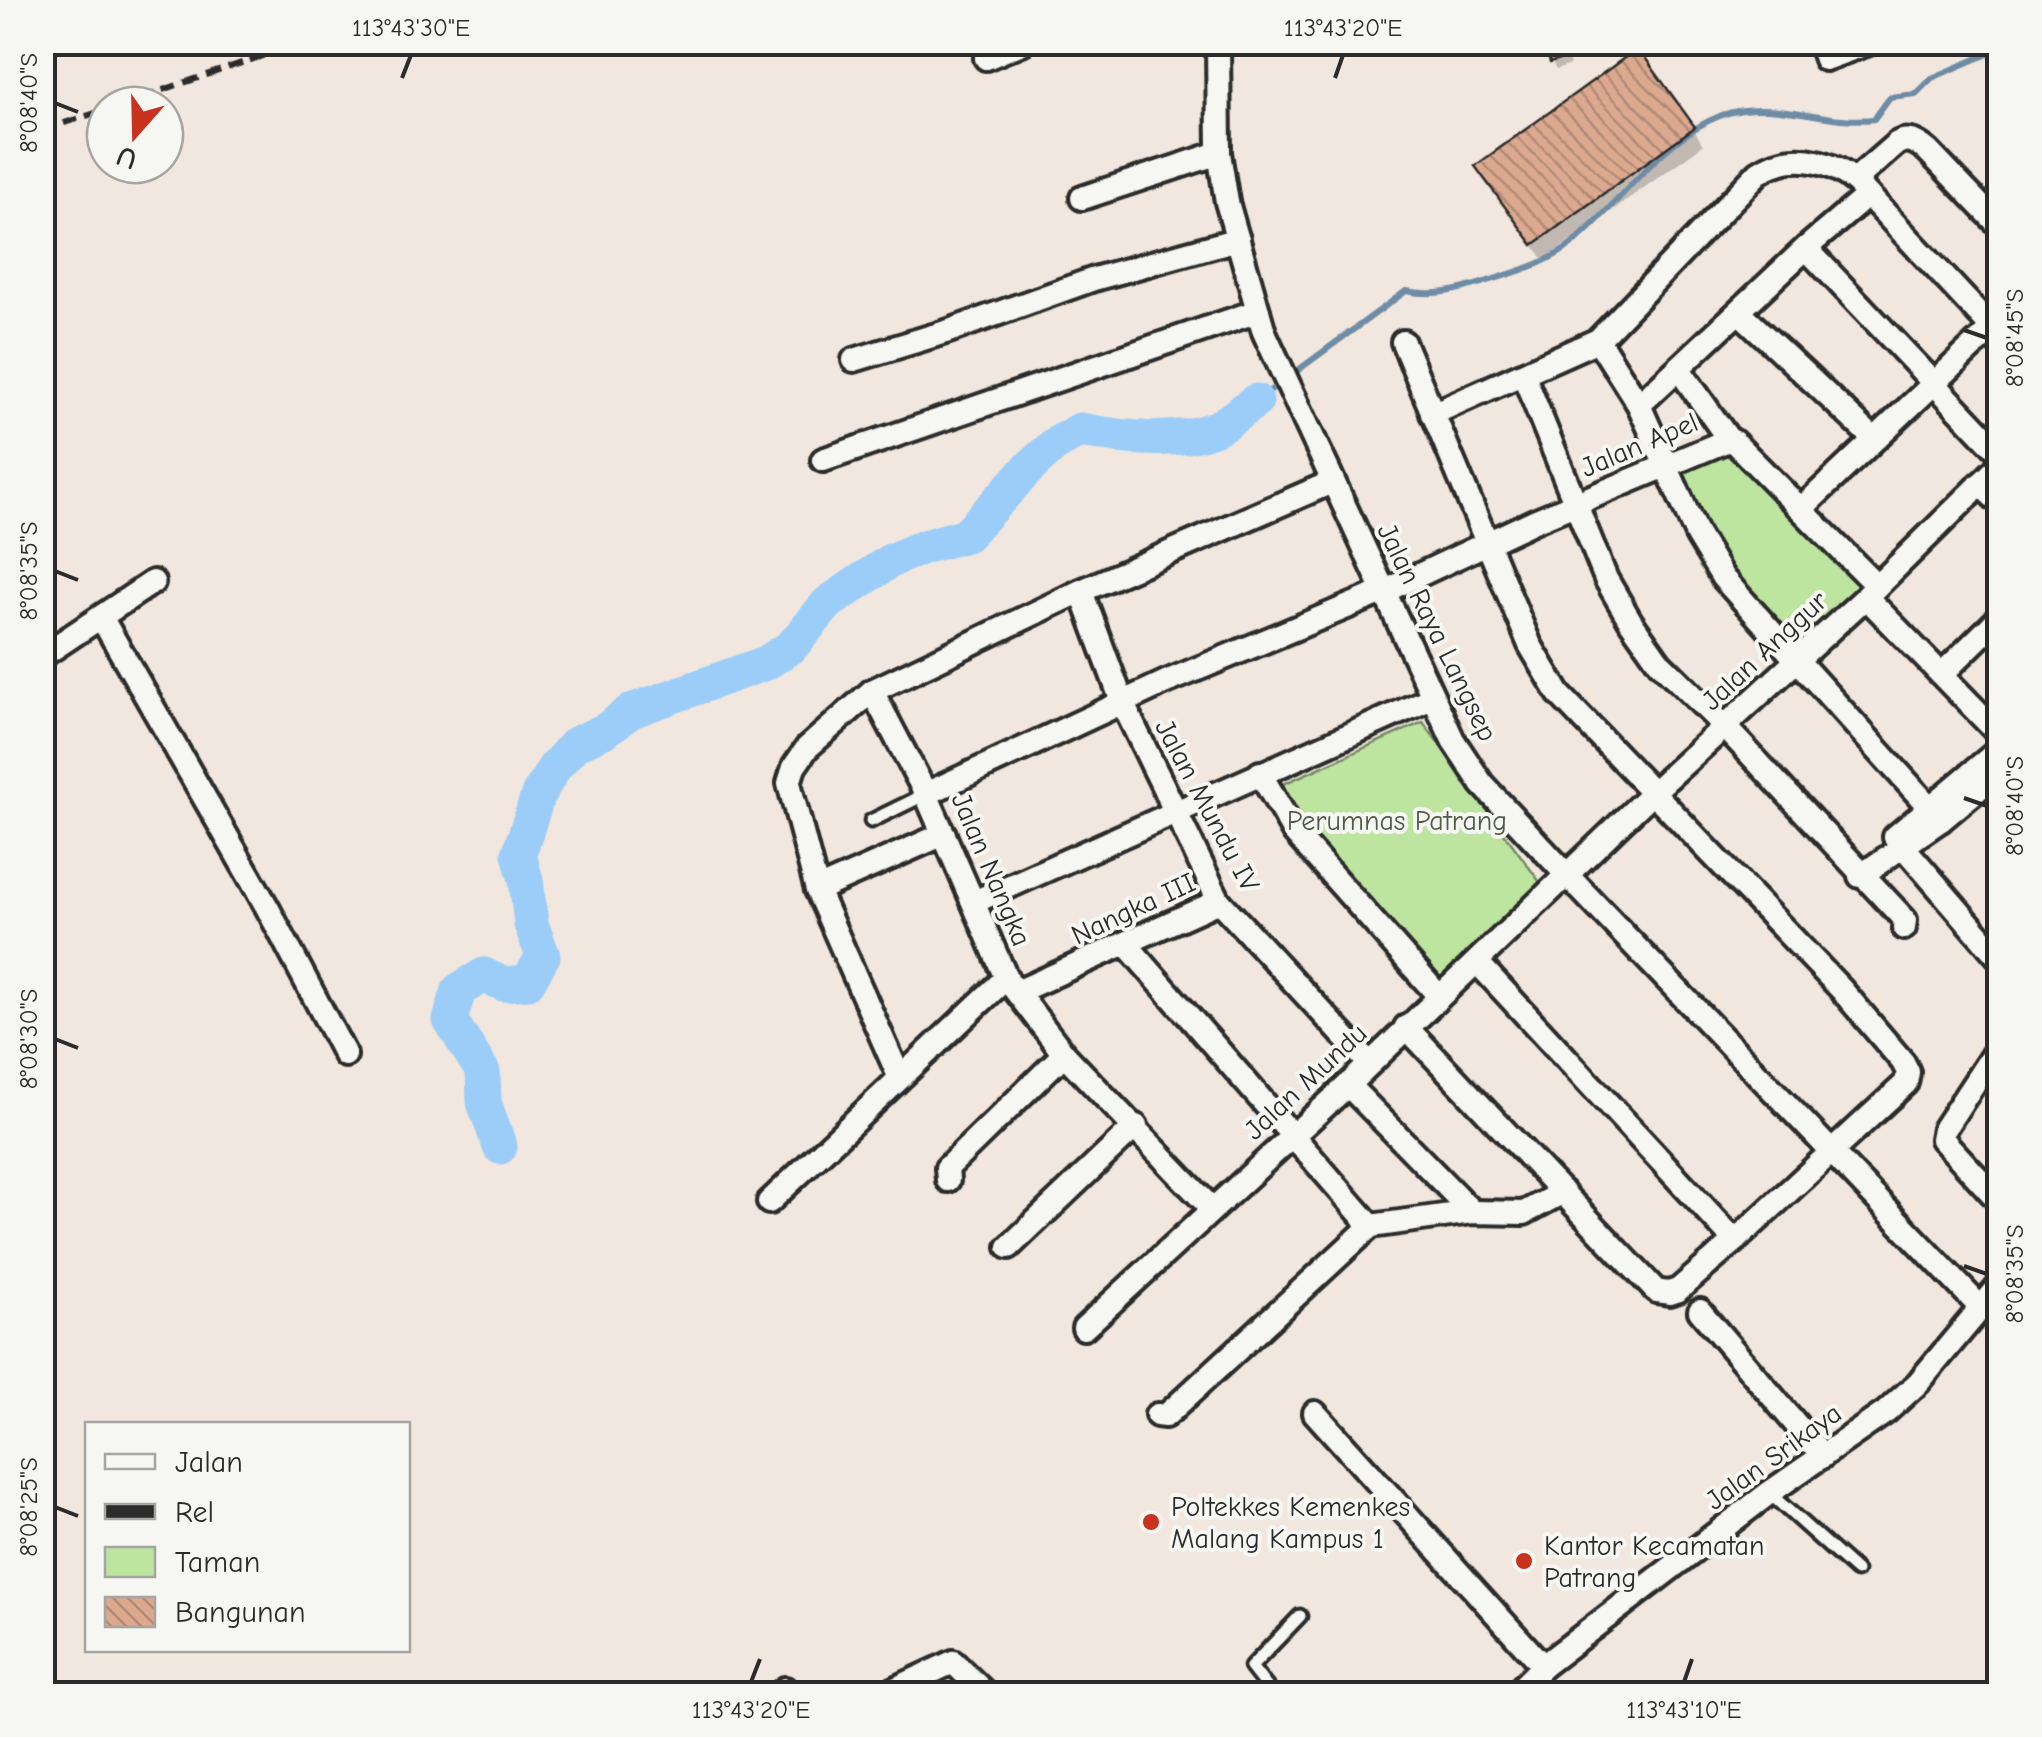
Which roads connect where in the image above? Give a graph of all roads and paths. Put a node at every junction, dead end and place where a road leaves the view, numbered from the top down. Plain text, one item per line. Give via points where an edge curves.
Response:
1 (1024, 42) edge
2 (1218, 42) edge
3 (1819, 42) edge
4 (1872, 42) edge
5 (986, 58) dead end
6 (1219, 152) junction
7 (1862, 187) junction
8 (1082, 198) dead end
9 (2000, 226) edge
10 (1238, 239) junction
11 (1806, 248) junction
12 (1258, 311) junction
13 (1740, 313) junction
14 (1995, 324) edge
15 (1598, 340) junction
16 (1402, 342) dead end
17 (854, 360) dead end
18 (1679, 369) junction
19 (1524, 376) junction
20 (1932, 382) junction
21 (1639, 405) junction
22 (1432, 414) junction
23 (1874, 438) junction
24 (1729, 440) junction
25 (2000, 454) edge
26 (822, 460) dead end
27 (1666, 465) junction
28 (2000, 465) edge
29 (1332, 482) junction
30 (1980, 484) junction
31 (2000, 503) edge
32 (1574, 504) junction
33 (1800, 509) junction
34 (1485, 544) junction
35 (153, 582) dead end
36 (1080, 591) junction
37 (1871, 591) junction
38 (1384, 592) junction
39 (2000, 617) edge
40 (101, 618) junction
41 (42, 656) edge
42 (1796, 662) junction
43 (1942, 674) junction
44 (872, 691) junction
45 (1432, 698) junction
46 (1122, 704) junction
47 (1725, 727) junction
48 (2000, 736) edge
49 (2000, 749) edge
50 (2000, 771) edge
51 (1260, 773) junction
52 (1652, 793) junction
53 (926, 794) junction
54 (1175, 814) junction
55 (1935, 814) junction
56 (871, 821) dead end
57 (944, 834) junction
58 (1903, 847) junction
59 (1566, 874) junction
60 (1860, 876) junction
61 (817, 890) junction
62 (1219, 901) junction
63 (974, 902) junction
64 (1904, 928) dead end
65 (1127, 945) junction
66 (2000, 959) edge
67 (1477, 962) junction
68 (1012, 985) junction
69 (1438, 995) junction
70 (1406, 1026) junction
71 (2000, 1044) edge
72 (1064, 1054) junction
73 (344, 1055) dead end
74 (1368, 1062) junction
75 (899, 1076) junction
76 (1348, 1085) junction
77 (1136, 1126) junction
78 (1294, 1134) junction
79 (1831, 1154) junction
80 (948, 1180) dead end
81 (1563, 1192) junction
82 (769, 1202) dead end
83 (2000, 1202) edge
84 (1212, 1209) junction
85 (1472, 1212) junction
86 (1371, 1226) junction
87 (1735, 1241) junction
88 (1009, 1247) dead end
89 (2000, 1285) edge
90 (1982, 1309) junction
91 (1700, 1311) dead end
92 (1084, 1328) dead end
93 (1315, 1413) dead end
94 (1157, 1415) dead end
95 (1823, 1456) junction
96 (1769, 1493) junction
97 (1856, 1571) dead end
98 (1300, 1616) dead end
99 (1544, 1666) junction
100 (884, 1694) edge
101 (986, 1694) edge
102 (1272, 1694) edge
103 (1516, 1694) edge

1 - 5 street
2 - 6 street, Jalan Raya Langsep
3 - 4 street via 1825,59
6 - 8 street
6 - 10 street, Jalan Raya Langsep
7 - 9 street via 1896,144 1914,142
7 - 11 street
7 - 14 street
7 - 15 street via 1825,164 1770,165
10 - 12 street, Jalan Raya Langsep
10 - 17 street via 1094,278
11 - 13 street
11 - 20 street
12 - 26 street
12 - 29 street, Jalan Raya Langsep
13 - 18 street
13 - 23 street
14 - 20 street
15 - 19 street
15 - 21 street
16 - 22 street
18 - 21 street
18 - 24 street
19 - 22 street
19 - 32 street
20 - 23 street
20 - 25 street
21 - 27 street
22 - 34 street
23 - 33 street
24 - 27 street, Jalan Apel
24 - 33 street, Jalan Apel
27 - 32 street, Jalan Apel
27 - 42 street via 1722,578
28 - 30 street, Jalan Anggur
29 - 36 street
29 - 38 street, Jalan Raya Langsep
30 - 31 street
30 - 37 street, Jalan Anggur
32 - 34 street, Jalan Apel
32 - 47 street via 1631,622 1660,663
33 - 37 street, Jalan Apel
34 - 38 street, Jalan Apel
34 - 52 street via 1559,694
35 - 40 street
36 - 44 street
36 - 46 street, Jalan Mundu IV
37 - 42 street, Jalan Anggur
37 - 43 street, Jalan Apel
38 - 45 street, Jalan Raya Langsep
38 - 46 street, Jalan Nangka
39 - 43 street
40 - 41 street
40 - 73 street
42 - 47 street, Jalan Anggur
42 - 55 street
43 - 48 street, Jalan Apel
44 - 53 street
44 - 61 street via 807,748 789,783
45 - 51 street
45 - 59 street, Jalan Raya Langsep via 1482,784
46 - 53 street, Jalan Nangka
46 - 54 street, Jalan Mundu IV
47 - 52 street, Jalan Anggur
47 - 60 street
49 - 55 street
50 - 55 street
51 - 54 street
51 - 69 street via 1294,832
52 - 59 street, Jalan Anggur
52 - 79 street via 1841,990 1908,1072 1906,1082
53 - 56 lane
53 - 57 street, Jalan Nangka
54 - 62 street, Jalan Mundu IV
54 - 63 street
55 - 58 street
57 - 61 street
57 - 63 street, Jalan Nangka
58 - 60 street
58 - 66 street
59 - 67 street, Jalan Mundu
59 - 79 street, Jalan Raya Langsep
60 - 64 street via 1905,920
61 - 75 street
62 - 65 street, Nangka III
62 - 74 street, Jalan Mundu IV
63 - 68 street, Jalan Nangka
65 - 68 street, Nangka III
65 - 78 street
67 - 69 street, Jalan Mundu
67 - 87 street
68 - 72 street, Jalan Nangka
68 - 75 street, Nangka III
69 - 70 street, Jalan Mundu
70 - 74 street, Jalan Mundu
70 - 81 street
71 - 83 street via 1942,1139
72 - 77 street, Jalan Nangka
72 - 80 street via 947,1168
74 - 76 street, Jalan Mundu
75 - 82 street, Nangka III
76 - 78 street, Jalan Mundu
76 - 85 street
77 - 84 street, Jalan Nangka
77 - 88 street
78 - 84 street, Jalan Mundu
78 - 86 street
79 - 87 street
79 - 90 street, Jalan Raya Langsep
81 - 85 street via 1528,1212
81 - 87 street via 1656,1291 1678,1290
84 - 92 street, Jalan Mundu
85 - 86 street
86 - 94 street via 1171,1411
89 - 90 street, Jalan Srikaya
90 - 95 street, Jalan Srikaya via 1918,1383
91 - 95 street
93 - 99 street
95 - 96 street, Jalan Srikaya
96 - 97 lane
96 - 99 street, Jalan Srikaya
98 - 102 lane via 1251,1667
99 - 103 street, Jalan Srikaya
100 - 101 street via 946,1662

